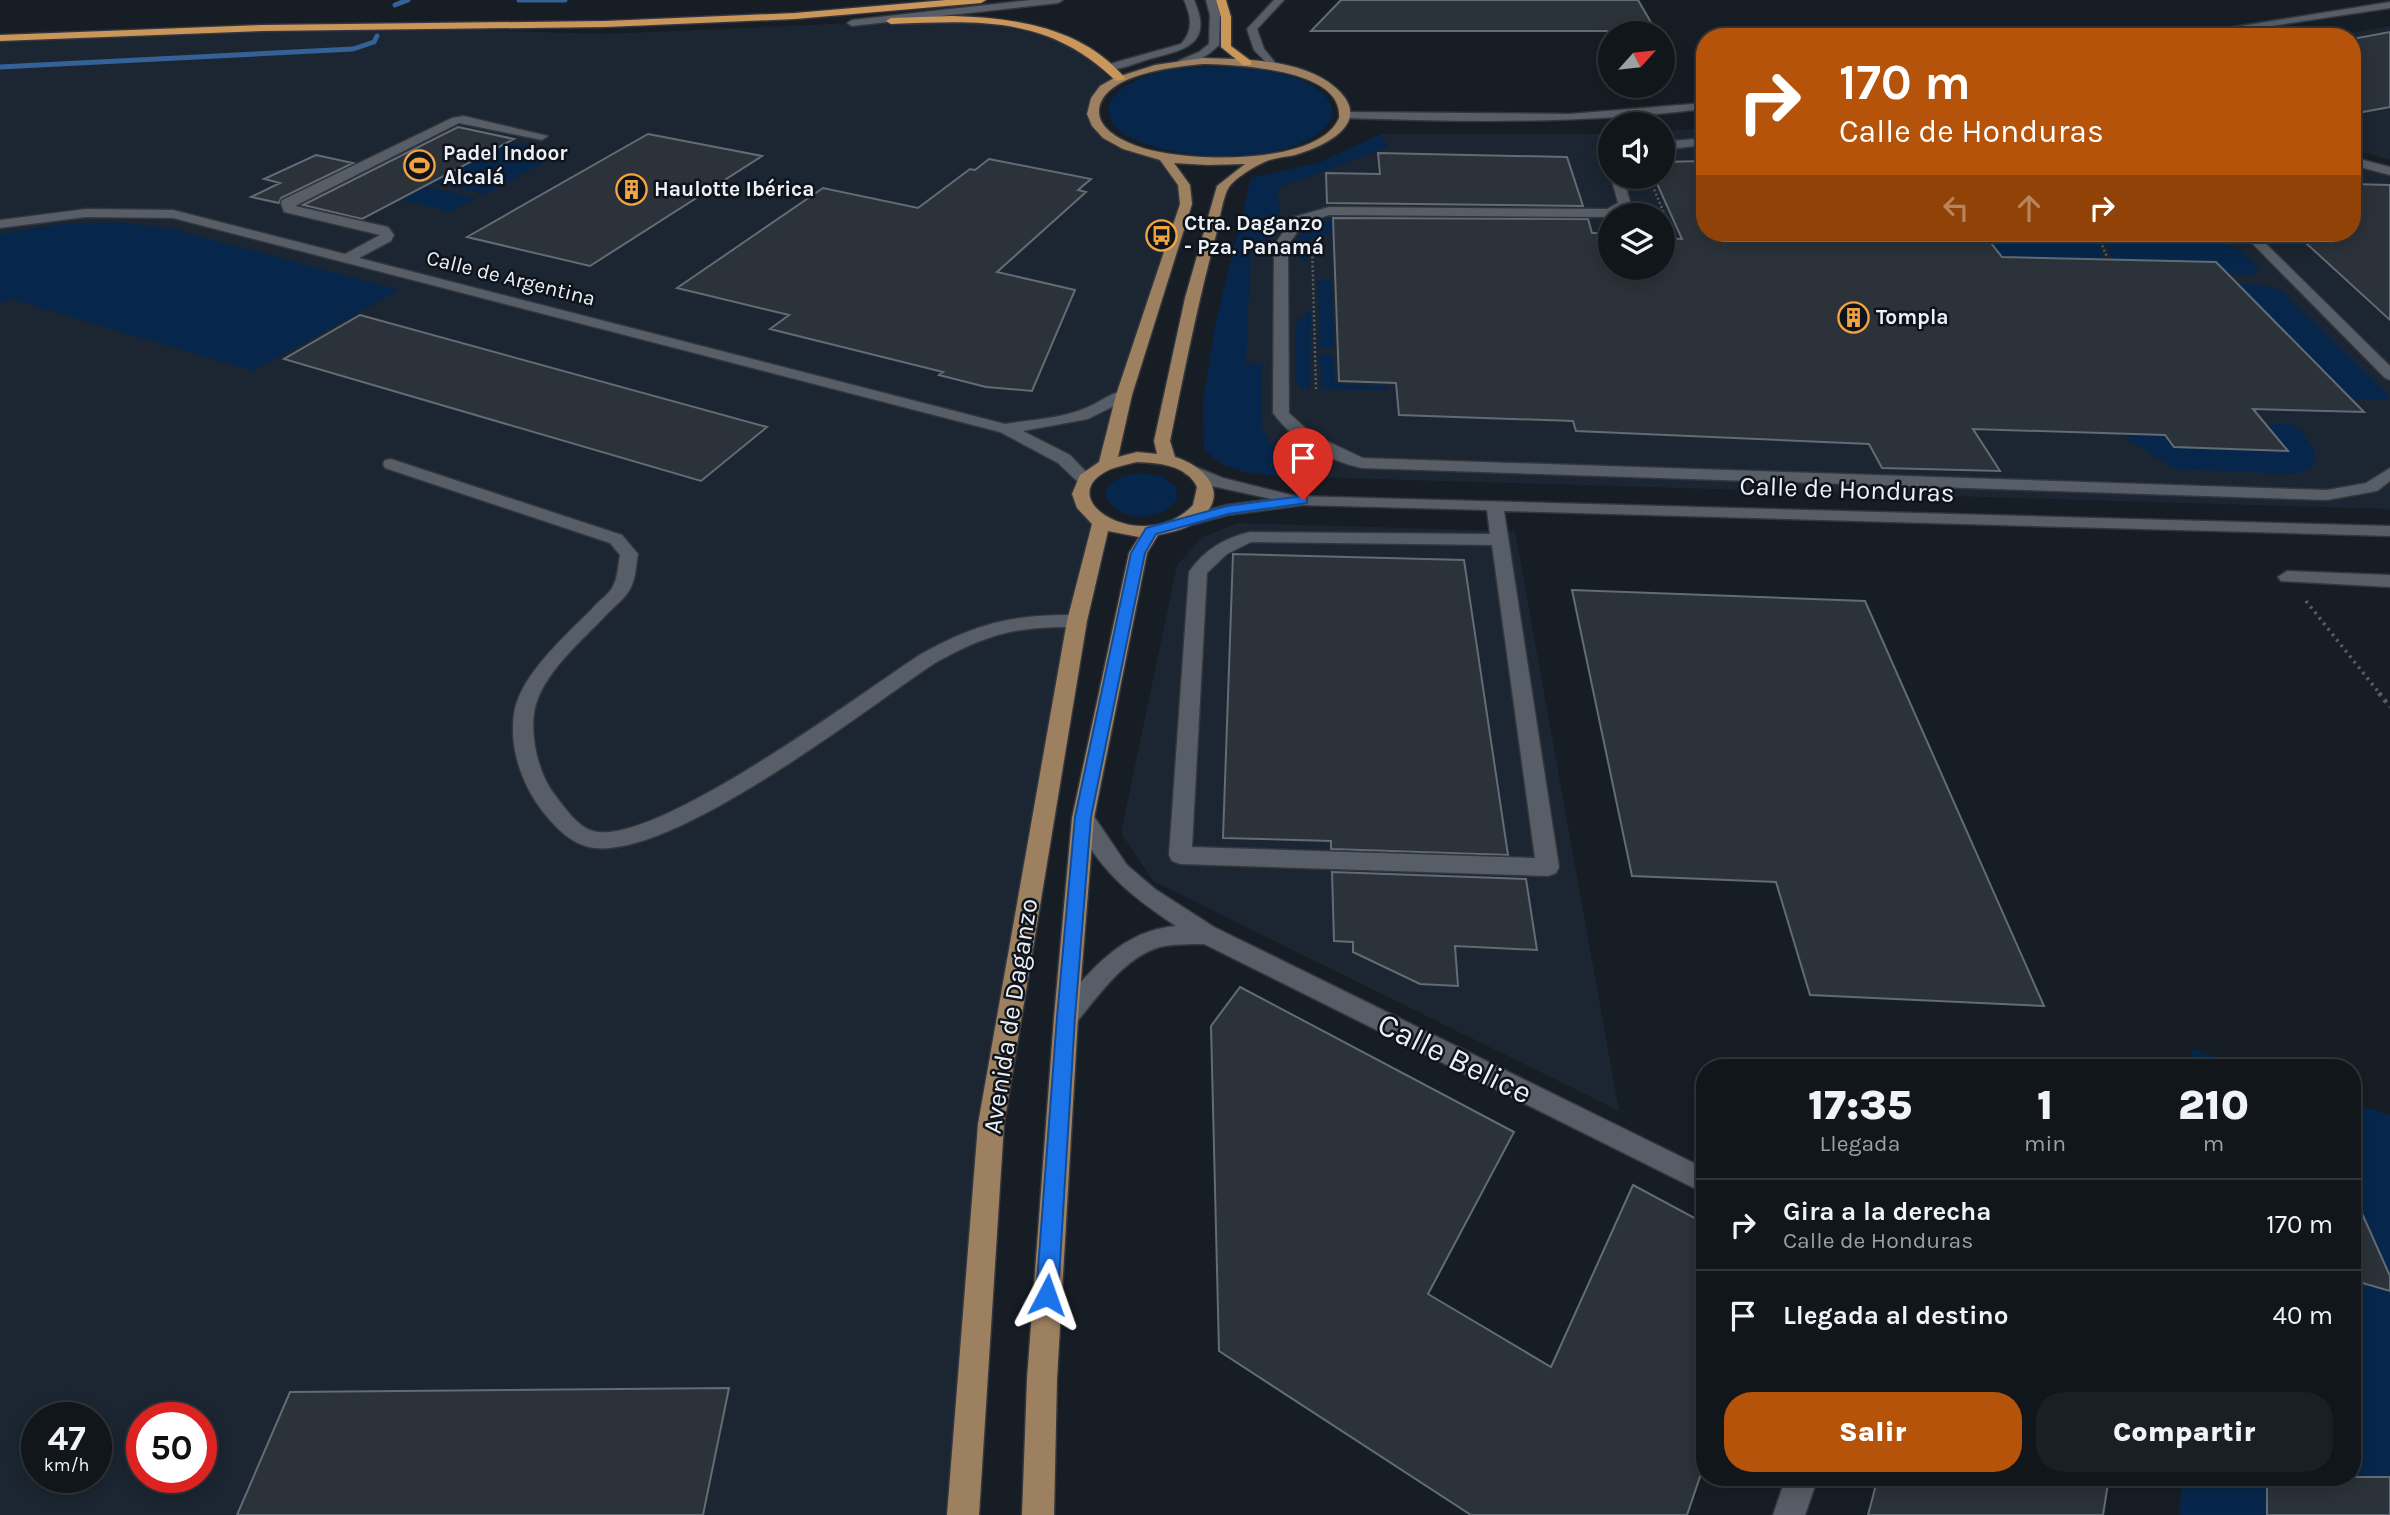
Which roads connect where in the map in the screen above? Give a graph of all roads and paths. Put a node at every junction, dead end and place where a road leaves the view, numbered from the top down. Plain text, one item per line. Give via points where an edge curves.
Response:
1 (846, 0) edge
2 (981, 0) edge
3 (1058, 0) edge
4 (1189, 0) edge
5 (1211, 0) edge
6 (1221, 0) edge
7 (1279, 0) edge
8 (808, 3) dead end
9 (2390, 5) edge
10 (852, 23) junction
11 (414, 28) junction
12 (2237, 28) edge
13 (0, 38) edge
14 (1182, 63) junction
15 (1247, 63) junction
16 (1273, 66) junction
17 (1110, 67) junction
18 (1119, 79) junction
19 (1696, 107) edge
20 (1345, 115) junction
21 (542, 136) dead end
22 (1696, 143) edge
23 (1675, 145) edge
24 (1164, 157) junction
25 (1267, 158) junction
26 (2361, 164) edge
27 (2390, 172) edge
28 (1620, 189) edge
29 (0, 224) edge
30 (1312, 240) dead end
31 (2101, 242) edge
32 (2257, 242) edge
33 (2107, 257) dead end
34 (348, 259) junction
35 (2390, 375) edge
36 (1316, 390) dead end
37 (1124, 395) junction
38 (1006, 429) junction
39 (1167, 459) junction
40 (391, 464) dead end
41 (1107, 464) junction
42 (1191, 470) junction
43 (2390, 473) edge
44 (1085, 479) junction
45 (1303, 500) junction
46 (1495, 506) junction
47 (1183, 523) junction
48 (1101, 524) junction
49 (1151, 531) junction
50 (2390, 531) edge
51 (1500, 540) junction
52 (2287, 577) joint
53 (2390, 581) edge
54 (1077, 621) junction
55 (2390, 707) edge
56 (1083, 817) junction
57 (1206, 934) junction
58 (1066, 1017) junction
59 (1696, 1177) edge
60 (1799, 1486) edge
61 (963, 1515) edge
62 (1038, 1515) edge
63 (1789, 1515) edge

1 - 8 highway
2 - 11 highway via 795,16
3 - 10 street
4 - 17 street via 1196,25 1185,46
5 - 14 street via 1214,45
6 - 15 highway via 1226,47
7 - 16 street via 1252,29 1259,50
9 - 12 street
10 - 11 highway via 604,34
10 - 17 highway via 968,18 1007,22 1072,42
11 - 13 highway
14 - 15 main road
14 - 18 main road
15 - 16 main road
16 - 20 main road via 1327,86 1342,100
17 - 18 highway
18 - 24 main road via 1101,92 1092,106 1093,121 1131,148
19 - 20 street via 1650,114 1491,118
20 - 25 main road via 1339,128 1323,141
21 - 34 street via 456,120 287,202 289,209 387,234
22 - 23 street
24 - 25 main road via 1233,162
24 - 37 main road via 1184,185 1186,204
25 - 39 main road via 1223,186 1192,298 1161,441
26 - 27 street
28 - 43 street via 1625,205 1609,213 1329,211 1293,223 1281,245 1281,412 1292,428 1327,450 1361,463 2328,495 2371,487
29 - 34 street, Calle de Argentina via 67,213 121,210 173,214
30 - 36 path
31 - 33 path
32 - 35 street
34 - 38 street, Calle de Argentina
37 - 38 street, Calle de Argentina via 1058,424
37 - 41 main road
38 - 44 street, Calle de Argentina via 1064,460
39 - 41 main road via 1137,457
39 - 42 main road
40 - 54 street via 616,538 629,554 622,587 550,665 526,704 524,744 541,795 562,821 594,840 628,838 680,817 792,751 926,659 965,638 1038,620
41 - 44 main road
42 - 45 street, Calle de Honduras via 1218,482
42 - 47 main road via 1206,495 1203,505
44 - 48 main road via 1079,498 1082,508
45 - 46 street, Calle de Honduras
45 - 47 street, Calle de Honduras via 1227,510
46 - 50 street, Calle de Honduras
46 - 51 street
47 - 49 main road
48 - 49 main road
48 - 54 main road, Avenida de Daganzo
49 - 56 main road, Avenida de Daganzo via 1138,553
51 - 51 street via 1548,867 1180,855 1198,572 1210,555 1250,537
52 - 53 street
52 - 55 path
54 - 61 main road, Avenida de Daganzo via 991,1124
56 - 57 street, Calle Belice via 1119,871
56 - 58 main road, Avenida de Daganzo
57 - 58 street via 1159,937 1139,947 1112,965
57 - 59 street, Calle Belice
58 - 62 main road, Avenida de Daganzo via 1042,1379
60 - 63 street

